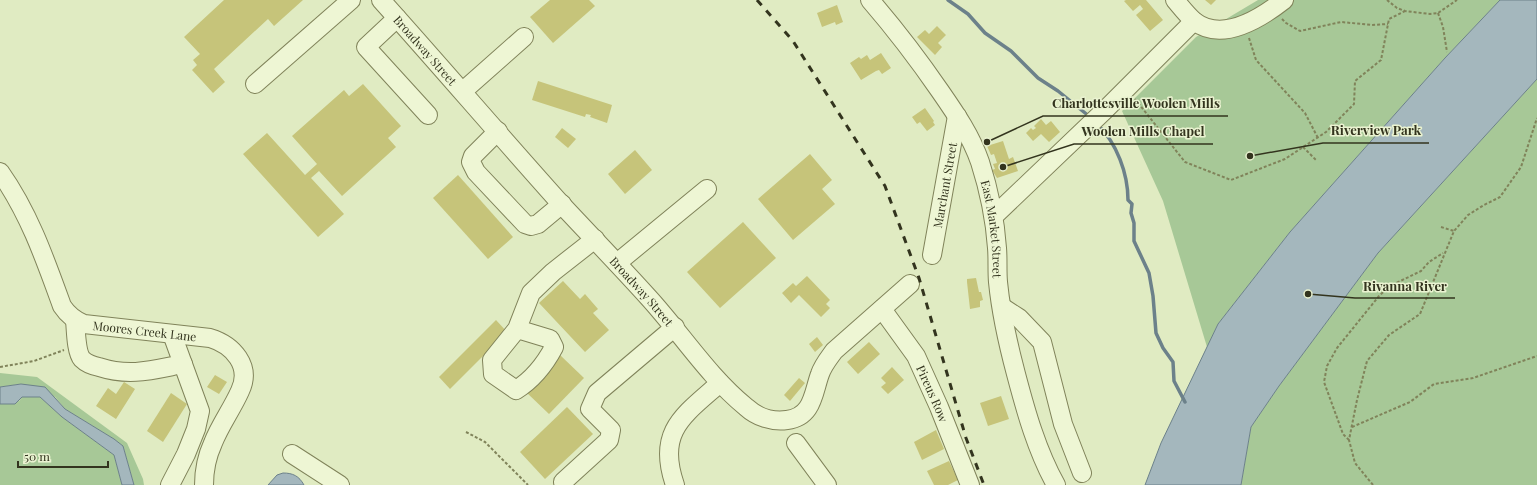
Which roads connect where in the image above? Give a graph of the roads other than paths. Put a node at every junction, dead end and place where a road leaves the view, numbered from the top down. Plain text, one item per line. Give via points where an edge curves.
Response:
1 (351, 0) edge
2 (381, 0) edge
3 (870, 0) edge
4 (1175, 0) edge
5 (1279, 4) edge
6 (398, 18) junction
7 (1194, 21) junction
8 (524, 37) dead end
9 (256, 84) dead end
10 (463, 92) junction
11 (428, 115) dead end
12 (957, 116) junction
13 (498, 131) junction
14 (0, 172) edge
15 (707, 189) dead end
16 (562, 204) junction
17 (994, 216) junction
18 (595, 239) junction
19 (932, 255) dead end
20 (617, 263) junction
21 (910, 284) dead end
22 (1002, 307) junction
23 (882, 308) junction
24 (75, 320) junction
25 (675, 327) junction
26 (517, 329) dead end
27 (172, 334) junction
28 (183, 364) junction
29 (720, 383) junction
30 (796, 443) dead end
31 (292, 454) dead end
32 (1082, 472) dead end
33 (563, 482) dead end
34 (170, 485) edge
35 (204, 485) edge
36 (340, 485) edge
37 (675, 485) edge
38 (827, 485) edge
39 (970, 485) edge
40 (1056, 485) edge

1 - 9 street
2 - 6 street, Broadway Street
3 - 12 street, East Market Street via 906,43
4 - 7 street
5 - 7 street via 1245,23 1220,30
6 - 10 street, Broadway Street
6 - 11 street via 366,47
7 - 17 street
8 - 10 street
10 - 13 street, Broadway Street
12 - 17 street, East Market Street via 972,142
12 - 19 street, Marchant Street
13 - 16 street, Broadway Street
13 - 16 street via 473,156 471,162 476,172 525,224 538,224
14 - 24 street, Moores Creek Lane via 39,242 62,306
15 - 20 street
16 - 18 street, Broadway Street
17 - 22 street, East Market Street
18 - 20 street, Broadway Street
18 - 26 street via 531,293
20 - 25 street, Broadway Street
21 - 23 street, Broadway Street
22 - 32 street via 1019,318 1042,342 1063,424
22 - 40 street, East Market Street via 1022,398 1048,472
23 - 29 street, Broadway Street via 834,351 820,372 813,400 796,418 776,420 756,414
23 - 39 street, Pireus Row via 916,356
24 - 27 street, Moores Creek Lane via 84,324
24 - 28 street via 82,360 93,366 112,372 139,373
25 - 29 street, Broadway Street
25 - 33 street via 597,393 590,409 611,430 609,440
27 - 28 street
27 - 35 street, Moores Creek Lane via 218,340 241,361 241,390 213,442
28 - 34 street via 200,411 196,429
29 - 37 street via 688,411 675,428 669,450 669,462
30 - 38 street
31 - 36 street

